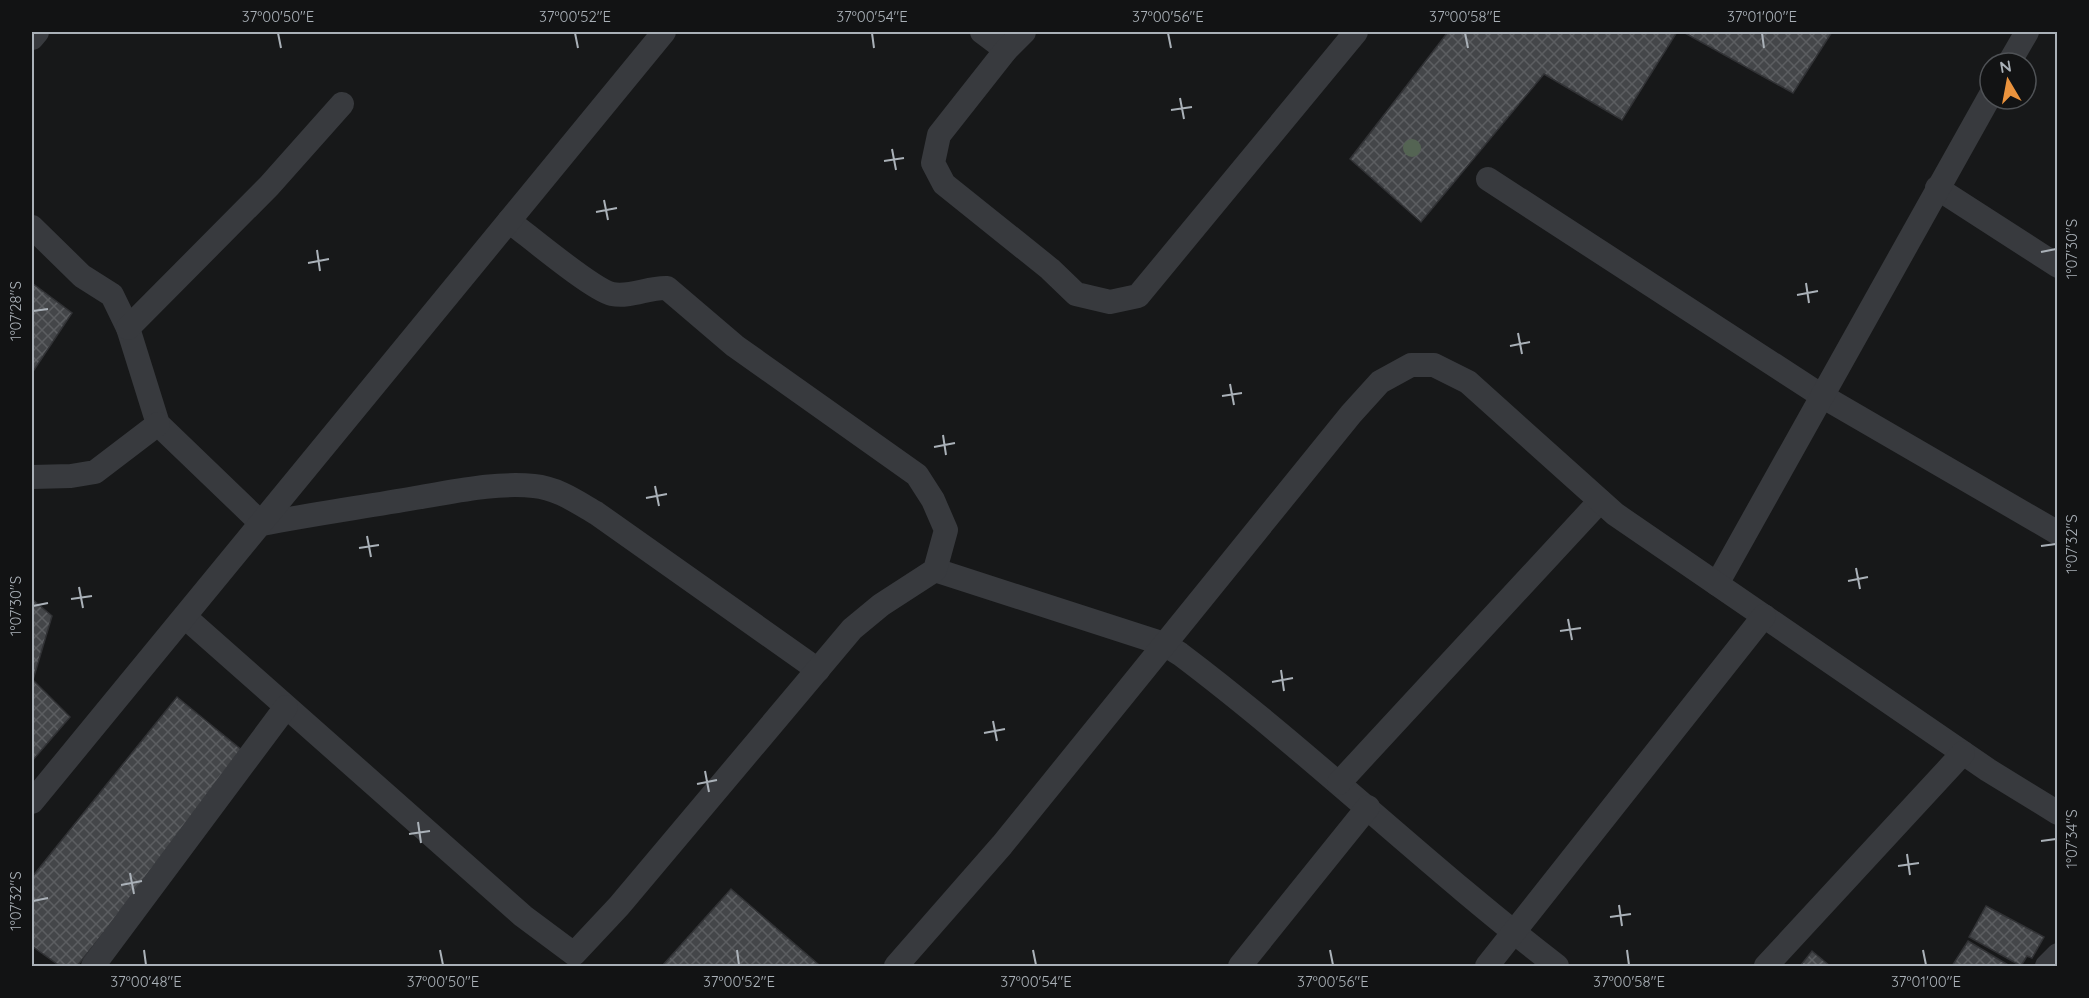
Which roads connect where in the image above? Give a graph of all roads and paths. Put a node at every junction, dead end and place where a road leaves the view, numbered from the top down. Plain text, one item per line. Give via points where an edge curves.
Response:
1 (37, 32) edge
2 (664, 32) edge
3 (982, 32) edge
4 (1024, 32) edge
5 (1356, 32) edge
6 (2028, 32) edge
7 (32, 38) edge
8 (1006, 50) junction
9 (2016, 51) edge
10 (342, 104) dead end
11 (1981, 111) edge
12 (1488, 179) dead end
13 (1937, 188) junction
14 (509, 221) junction
15 (32, 227) edge
16 (2058, 266) edge
17 (128, 328) junction
18 (1822, 396) junction
19 (158, 424) junction
20 (32, 477) edge
21 (1600, 501) junction
22 (262, 524) junction
23 (2058, 533) edge
24 (935, 570) junction
25 (1717, 584) junction
26 (1764, 616) junction
27 (184, 617) junction
28 (1164, 644) junction
29 (818, 670) junction
30 (286, 707) junction
31 (1963, 753) junction
32 (1339, 783) junction
33 (32, 802) edge
34 (1368, 807) junction
35 (2058, 813) edge
36 (1514, 934) junction
37 (2058, 955) edge
38 (569, 960) edge
39 (93, 966) edge
40 (896, 966) edge
41 (1240, 966) edge
42 (1487, 966) edge
43 (1557, 966) edge
44 (1767, 966) edge
45 (2047, 966) edge

1 - 7 street
2 - 14 street
3 - 8 street
4 - 8 street
5 - 8 street via 1138,296 1110,302 1076,294 944,184 933,163 939,135
6 - 9 street
10 - 17 street via 269,186
11 - 13 street
12 - 18 street
13 - 16 street
13 - 18 street
14 - 22 street
14 - 24 street via 603,291 625,295 653,287 667,288 735,346 917,475 946,530
15 - 17 street via 82,276 112,295
17 - 19 street
18 - 23 street
18 - 25 street
19 - 20 street via 95,472
19 - 22 street
21 - 25 street
21 - 28 street via 1468,382 1434,365 1411,365 1380,382 1351,414
21 - 32 street
22 - 27 street
22 - 29 street via 459,491 535,486 562,494 596,513
24 - 28 street
24 - 29 street via 852,629
25 - 26 street
26 - 31 street
26 - 36 street
27 - 30 street
27 - 33 street
28 - 32 street via 1216,681
28 - 40 street via 1002,845
29 - 38 street
30 - 38 street
30 - 39 street
31 - 35 street
31 - 44 street
32 - 34 street
34 - 36 street
34 - 41 street
36 - 42 street
36 - 43 street
37 - 45 street

